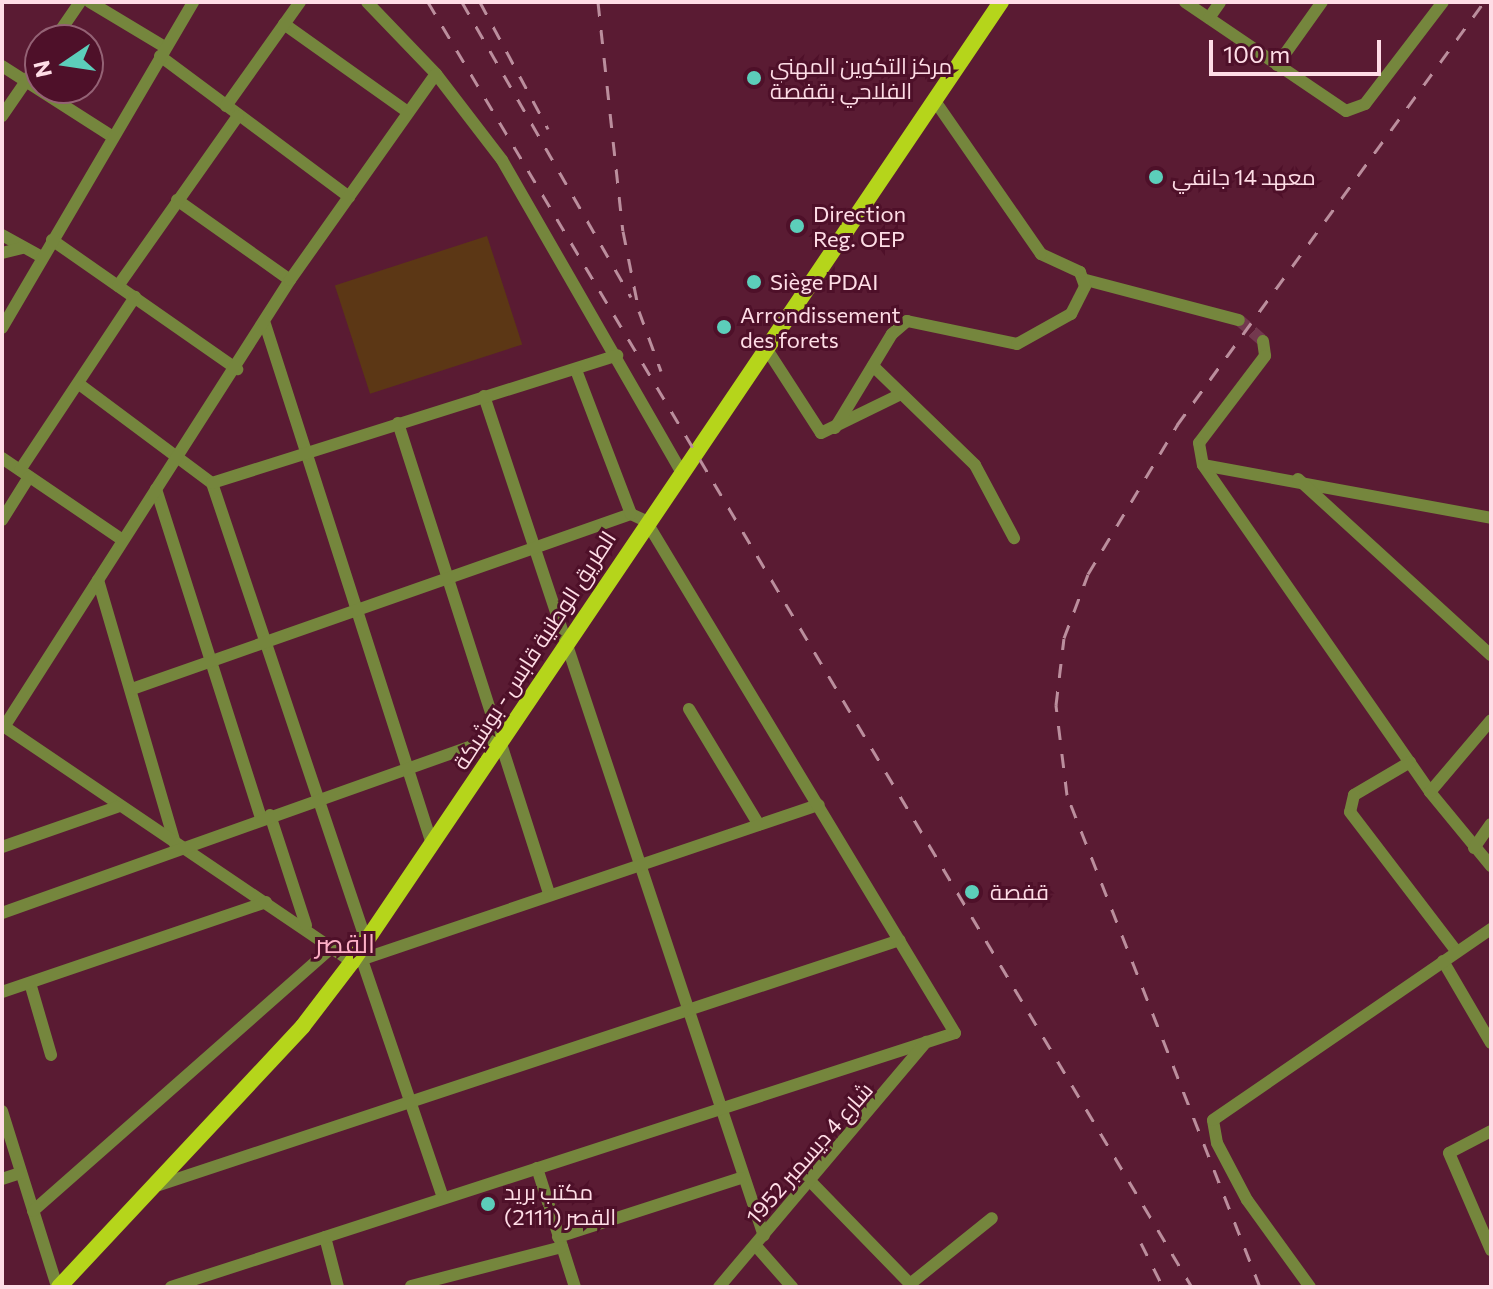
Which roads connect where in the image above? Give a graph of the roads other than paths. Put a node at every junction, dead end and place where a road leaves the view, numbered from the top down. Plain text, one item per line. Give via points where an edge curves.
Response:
1 (80, 2) edge
2 (90, 2) edge
3 (193, 2) edge
4 (300, 2) edge
5 (367, 2) edge
6 (1001, 2) edge
7 (1185, 2) edge
8 (1220, 2) edge
9 (1322, 2) edge
10 (1443, 2) edge
11 (1209, 18) junction
12 (65, 24) edge
13 (284, 24) junction
14 (162, 51) junction
15 (1277, 65) junction
16 (2, 66) edge
17 (436, 74) junction
18 (24, 81) edge
19 (24, 85) edge
20 (935, 101) junction
21 (61, 104) edge
22 (226, 106) junction
23 (408, 112) junction
24 (2, 116) edge
25 (238, 116) junction
26 (113, 137) junction
27 (349, 197) junction
28 (177, 200) junction
29 (2, 235) edge
30 (52, 240) junction
31 (22, 248) junction
32 (2, 253) edge
33 (42, 257) junction
34 (290, 280) junction
35 (1086, 280) junction
36 (118, 286) junction
37 (135, 297) junction
38 (1239, 320) tunnel mouth
39 (265, 324) junction
40 (2, 328) edge
41 (1263, 341) dead end
42 (766, 348) junction
43 (617, 355) junction
44 (873, 366) junction
45 (237, 369) junction
46 (576, 370) junction
47 (79, 384) junction
48 (899, 395) junction
49 (484, 396) junction
50 (398, 423) junction
51 (835, 428) junction
52 (307, 450) junction
53 (179, 452) junction
54 (2, 458) edge
55 (1203, 465) junction
56 (680, 469) junction
57 (24, 474) junction
58 (1298, 479) junction
59 (212, 483) junction
60 (156, 489) junction
61 (638, 518) junction
62 (1491, 518) edge
63 (2, 520) edge
64 (1014, 538) dead end
65 (121, 539) junction
66 (537, 546) junction
67 (449, 578) junction
68 (98, 580) junction
69 (357, 608) junction
70 (567, 641) junction
71 (266, 642) junction
72 (1491, 655) edge
73 (210, 663) junction
74 (132, 689) junction
75 (689, 709) dead end
76 (1491, 720) edge
77 (3, 726) edge
78 (501, 739) junction
79 (1410, 762) junction
80 (408, 769) junction
81 (1430, 792) junction
82 (316, 799) junction
83 (819, 805) junction
84 (117, 807) junction
85 (265, 817) junction
86 (1491, 824) edge
87 (759, 825) junction
88 (431, 841) junction
89 (2, 847) edge
90 (180, 848) junction
91 (1474, 848) junction
92 (637, 864) junction
93 (1491, 866) edge
94 (549, 893) junction
95 (266, 902) junction
96 (2, 913) edge
97 (306, 925) junction
98 (1491, 929) edge
99 (900, 940) junction
100 (334, 946) junction
101 (1457, 952) junction
102 (360, 953) junction
103 (1443, 961) junction
104 (30, 983) junction
105 (2, 992) edge
106 (686, 1010) junction
107 (926, 1042) junction
108 (1491, 1043) edge
109 (51, 1055) dead end
110 (412, 1100) junction
111 (718, 1109) junction
112 (2, 1111) edge
113 (1491, 1131) edge
114 (537, 1168) junction
115 (21, 1173) junction
116 (741, 1178) junction
117 (2, 1179) edge
118 (811, 1182) junction
119 (159, 1185) junction
120 (443, 1198) junction
121 (33, 1211) junction
122 (992, 1218) dead end
123 (325, 1237) junction
124 (760, 1241) junction
125 (560, 1242) junction
126 (1491, 1250) edge
127 (65, 1284) edge
128 (411, 1286) edge
129 (911, 1286) edge
130 (171, 1287) edge
131 (338, 1287) edge
132 (575, 1287) edge
133 (719, 1287) edge
134 (792, 1287) edge
135 (1310, 1287) edge

1 - 12 street
2 - 14 street
3 - 14 street
4 - 13 street
5 - 17 street
6 - 20 main road, الطريق الوطنية قابس - بوشبكة
7 - 11 street
8 - 11 street
9 - 15 street
10 - 15 street via 1365,104 1346,111
11 - 15 street
13 - 22 street
13 - 23 street
14 - 22 street
14 - 26 street
16 - 18 street
17 - 23 street
17 - 43 street via 502,160
19 - 24 street
20 - 35 street via 1041,254
20 - 42 main road, الطريق الوطنية قابس - بوشبكة
21 - 26 street
22 - 25 street
23 - 27 street
25 - 27 street
25 - 28 street
26 - 30 street
27 - 34 street
28 - 34 street
28 - 36 street
29 - 31 street
30 - 33 street
30 - 36 street
31 - 32 street
31 - 33 street
33 - 40 street
34 - 39 street
35 - 38 street
35 - 44 street via 1071,314 1035,339 996,343 907,321
36 - 37 street
37 - 45 street
37 - 47 street
39 - 45 street
39 - 52 street
41 - 55 street via 1265,356 1199,443
42 - 51 street via 814,429
42 - 56 main road, الطريق الوطنية قابس - بوشبكة
43 - 46 street
43 - 56 street
44 - 48 street
44 - 51 street
45 - 53 street
46 - 49 street
46 - 61 street
47 - 53 street
47 - 57 street
48 - 51 street
48 - 64 street via 975,465
49 - 50 street
49 - 66 street
50 - 52 street
50 - 67 street
52 - 59 street
52 - 69 street
53 - 59 street
53 - 60 street
54 - 57 street
55 - 58 street
55 - 79 street
56 - 61 main road, الطريق الوطنية قابس - بوشبكة
57 - 63 street
57 - 65 street
58 - 62 street
58 - 72 street
59 - 71 street
60 - 65 street
60 - 73 street
61 - 66 street
61 - 70 main road, الطريق الوطنية قابس - بوشبكة
61 - 83 street
65 - 68 street
66 - 67 street
66 - 70 street
67 - 69 street
67 - 78 street
68 - 74 street
68 - 77 street
69 - 71 street
69 - 80 street
70 - 78 main road, الطريق الوطنية قابس - بوشبكة
70 - 92 street
71 - 73 street
71 - 82 street
73 - 74 street
73 - 85 street
74 - 90 street
75 - 87 street
76 - 81 street
77 - 84 street
78 - 80 street
78 - 88 main road, الطريق الوطنية قابس - بوشبكة
78 - 94 street
79 - 81 street
79 - 101 street via 1354,795 1350,812
80 - 82 street
80 - 88 street
81 - 91 street
82 - 85 street
82 - 102 street
83 - 87 street
83 - 99 street
84 - 89 street
84 - 90 street
85 - 90 street
85 - 97 street
86 - 91 street
87 - 92 street
88 - 102 main road, الطريق الوطنية قابس - بوشبكة
90 - 95 street
90 - 96 street
91 - 93 street
92 - 94 street
92 - 106 street
94 - 102 street
95 - 97 street
95 - 104 street
97 - 100 street
98 - 101 street
99 - 106 street
99 - 107 street via 955,1033
100 - 102 street
100 - 121 street
101 - 103 street
102 - 110 street
102 - 119 main road, الطريق الوطنية قابس - بوشبكة
103 - 108 street
103 - 135 street via 1213,1120 1217,1143 1247,1200
104 - 105 street
104 - 109 street
106 - 110 street
106 - 111 street
107 - 111 street
107 - 118 street, شارع 4 ديسمبر 1952
110 - 119 street
110 - 120 street
111 - 114 street
111 - 116 street
112 - 115 street
113 - 126 street via 1449,1153
114 - 120 street
114 - 125 street
115 - 117 street
115 - 121 street
116 - 124 street
116 - 125 street
118 - 124 street, شارع 4 ديسمبر 1952
118 - 129 street
119 - 127 main road, الطريق الوطنية قابس - بوشبكة
120 - 123 street
121 - 127 street
122 - 129 street
123 - 130 street
123 - 131 street
124 - 133 street, شارع 4 ديسمبر 1952
124 - 134 street
125 - 128 street
125 - 132 street

